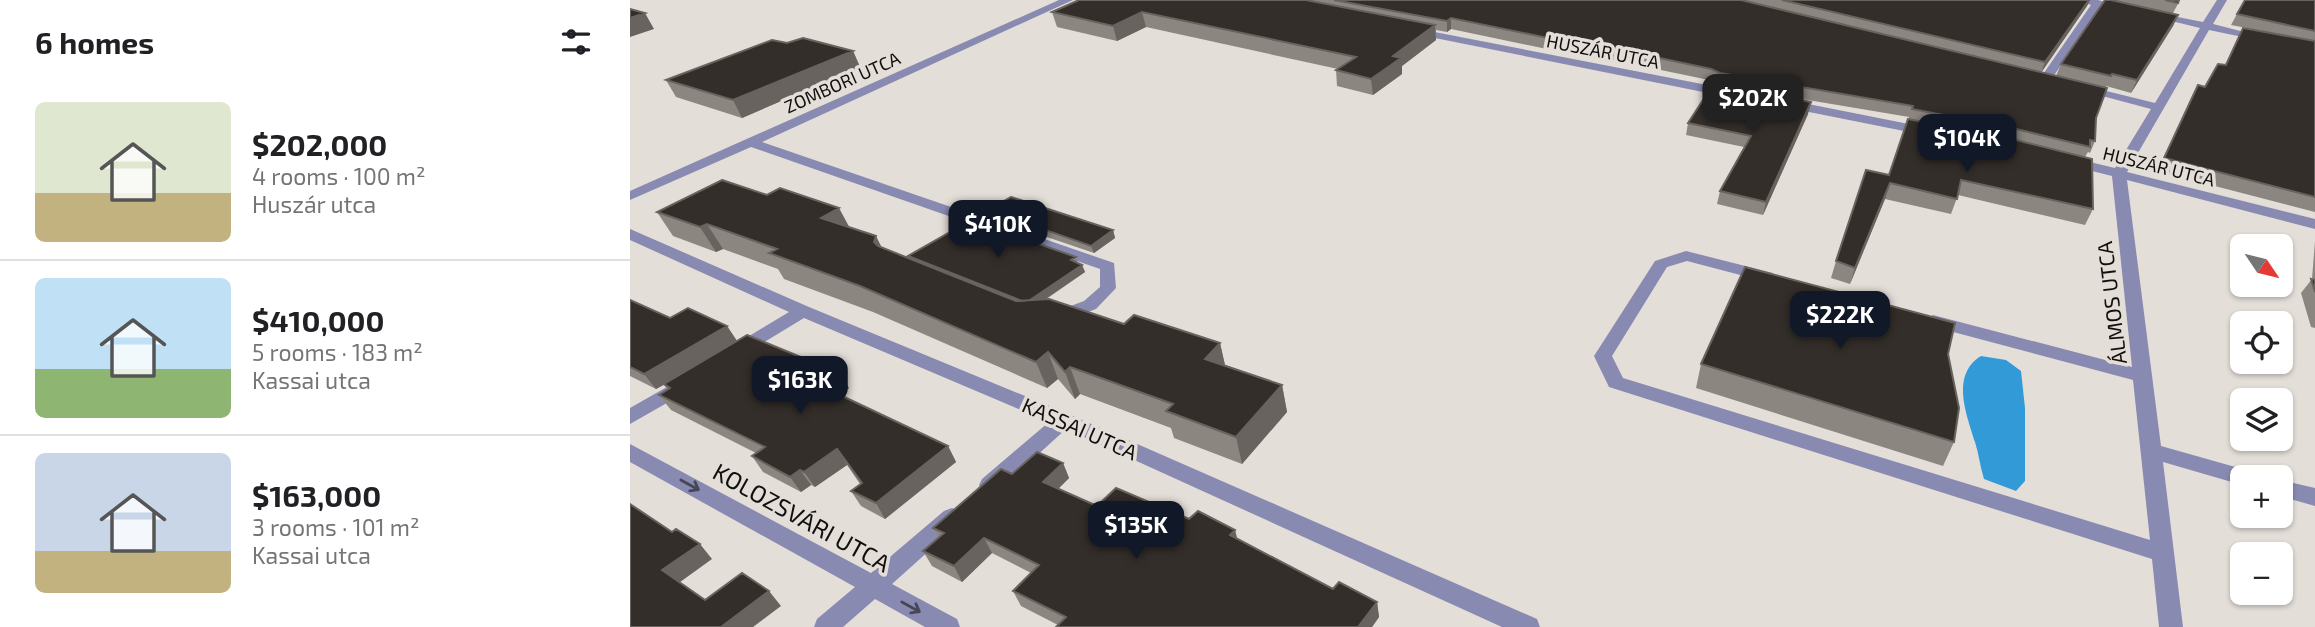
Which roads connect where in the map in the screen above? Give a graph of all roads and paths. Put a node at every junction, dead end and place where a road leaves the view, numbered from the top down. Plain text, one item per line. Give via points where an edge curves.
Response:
1 (1068, 0) edge
2 (2080, 0) edge
3 (2221, 0) edge
4 (2098, 4) junction
5 (2204, 25) junction
6 (1403, 29) edge
7 (2278, 41) edge
8 (1746, 96) edge
9 (1774, 102) edge
10 (2157, 107) junction
11 (1938, 134) edge
12 (750, 142) junction
13 (2057, 158) edge
14 (2119, 173) junction
15 (630, 196) edge
16 (2315, 223) edge
17 (630, 234) edge
18 (1780, 281) edge
19 (803, 311) junction
20 (1914, 316) edge
21 (1037, 318) edge
22 (722, 360) edge
23 (699, 374) edge
24 (2143, 376) junction
25 (630, 417) edge
26 (1064, 420) junction
27 (2151, 451) junction
28 (630, 452) edge
29 (2230, 474) edge
30 (2293, 491) edge
31 (2315, 497) edge
32 (2162, 553) junction
33 (873, 586) junction
34 (826, 627) edge
35 (948, 627) edge
36 (1528, 627) edge
37 (2171, 627) edge

1 - 12 street, ZOMBORI UTCA
2 - 4 street
3 - 5 street
4 - 5 street
4 - 10 street via 2051,81
5 - 7 street
5 - 10 street
6 - 8 street, HUSZÁR UTCA
9 - 11 street
10 - 14 street
12 - 15 street, ZOMBORI UTCA
12 - 21 street via 1108,266 1108,288 1090,305 1059,317
13 - 14 street, HUSZÁR UTCA
14 - 16 street, HUSZÁR UTCA
14 - 24 street, ÁLMOS UTCA
17 - 19 street, KASSAI UTCA
18 - 32 street via 1686,256 1661,264 1604,356 1616,382
19 - 22 street
19 - 26 street, KASSAI UTCA
20 - 24 street
23 - 25 street
24 - 27 street, ÁLMOS UTCA
26 - 33 street
26 - 36 street, KASSAI UTCA
27 - 29 street
27 - 32 street, ÁLMOS UTCA
28 -> 33 street, KOLOZSVÁRI UTCA
30 - 31 street
32 - 37 street, ÁLMOS UTCA
33 - 34 street
33 -> 35 street, KOLOZSVÁRI UTCA

